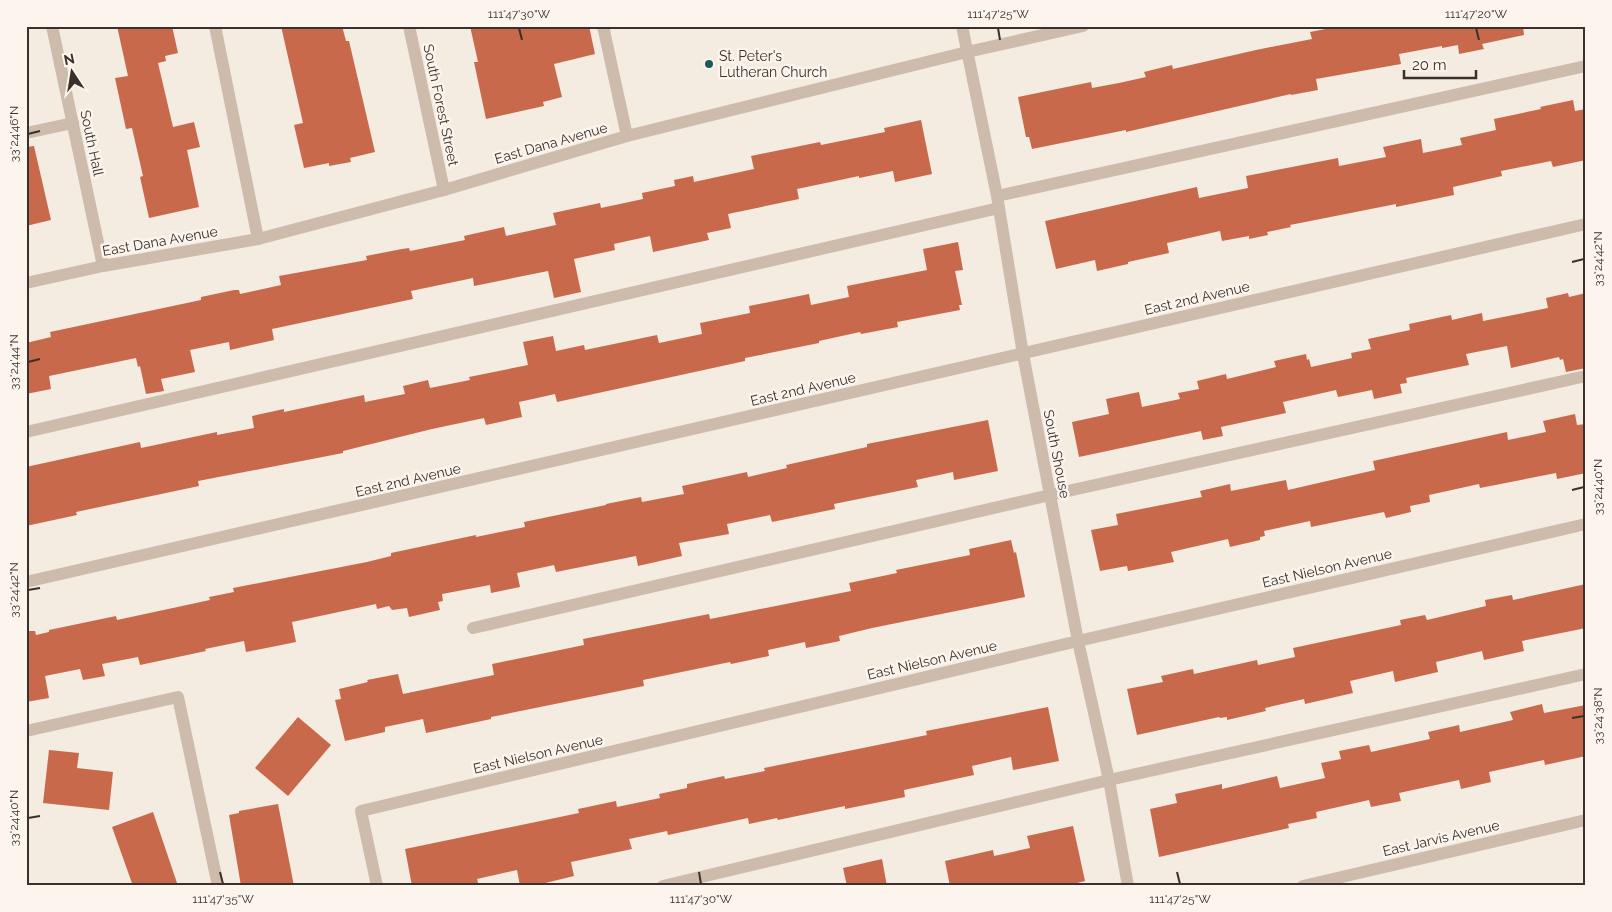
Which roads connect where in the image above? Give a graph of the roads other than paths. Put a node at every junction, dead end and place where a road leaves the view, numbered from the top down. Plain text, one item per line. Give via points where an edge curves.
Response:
1 (52, 26) edge
2 (215, 26) edge
3 (409, 26) edge
4 (603, 26) edge
5 (962, 26) edge
6 (1082, 26) edge
7 (967, 52) junction
8 (1586, 66) edge
9 (73, 123) junction
10 (26, 133) edge
11 (627, 136) junction
12 (444, 190) junction
13 (998, 202) junction
14 (1586, 224) edge
15 (258, 239) junction
16 (103, 266) junction
17 (26, 284) edge
18 (1023, 354) junction
19 (1586, 376) edge
20 (26, 432) edge
21 (1050, 495) junction
22 (1586, 524) edge
23 (26, 582) edge
24 (473, 628) dead end
25 (1078, 641) junction
26 (1586, 674) edge
27 (26, 730) edge
28 (1109, 780) junction
29 (1586, 820) edge
30 (218, 886) edge
31 (377, 886) edge
32 (663, 886) edge
33 (1128, 886) edge
34 (1303, 886) edge

1 - 9 street, South Hall
2 - 15 street
3 - 12 street, South Forest Street
4 - 11 street
5 - 7 street, South Shouse
6 - 7 street, East Dana Avenue
7 - 11 street, East Dana Avenue
7 - 13 street, South Shouse
8 - 13 street
9 - 10 street
9 - 16 street, South Hall
11 - 12 street, East Dana Avenue
12 - 15 street, East Dana Avenue
13 - 18 street, South Shouse
13 - 20 street
14 - 18 street, East 2nd Avenue
15 - 16 street, East Dana Avenue
16 - 17 street, East Dana Avenue
18 - 21 street, South Shouse
18 - 23 street, East 2nd Avenue
19 - 21 street
21 - 24 street
21 - 25 street, South Shouse
22 - 25 street, East Nielson Avenue
25 - 28 street, South Shouse
25 - 31 street, East Nielson Avenue via 361,811
26 - 28 street
27 - 30 street via 178,697
28 - 32 street
28 - 33 street, South Shouse
29 - 34 street, East Jarvis Avenue

